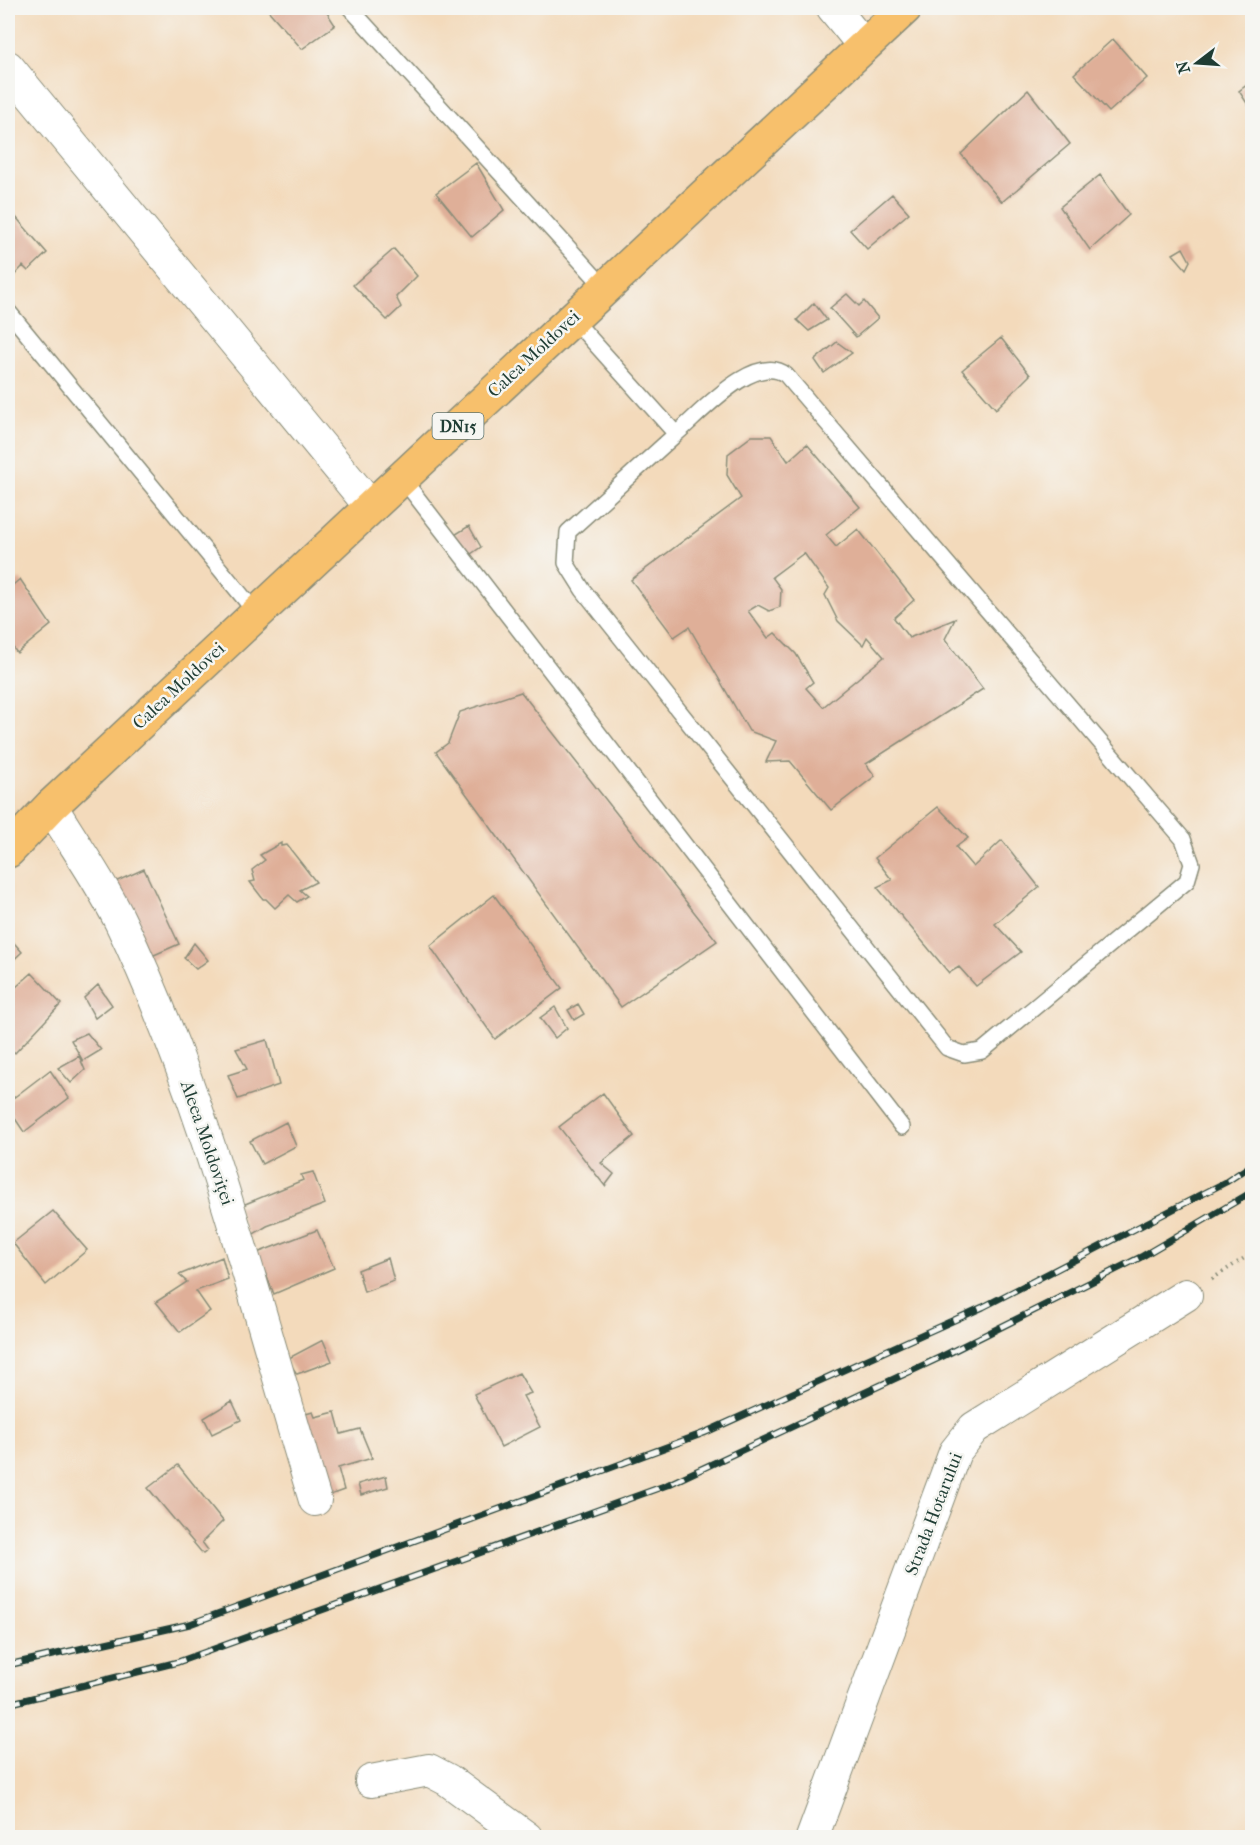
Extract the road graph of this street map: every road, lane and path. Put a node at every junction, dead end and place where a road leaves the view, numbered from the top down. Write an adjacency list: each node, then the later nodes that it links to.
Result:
1 (350, 8): 6 (lane)
2 (833, 8): 4 (street)
3 (905, 8): 4 (main road, Calea Moldovei / DN15)
4 (864, 45): 6 (main road, Calea Moldovei / DN15)
5 (8, 67): 11 (street)
6 (605, 288): 8 (main road, Calea Moldovei / DN15)
7 (8, 311): 12 (lane)
8 (572, 318): 9 (lane); 10 (main road, Calea Moldovei / DN15)
9 (676, 434): 9 (lane)
10 (402, 478): 11 (main road, Calea Moldovei / DN15); 15 (lane)
11 (371, 507): 12 (main road, Calea Moldovei / DN15)
12 (257, 614): 13 (main road, Calea Moldovei / DN15)
13 (51, 806): 14 (main road, Calea Moldovei / DN15); 18 (street, Aleea Moldoviței)
14 (8, 851)
15 (902, 1127)
16 (1252, 1253): 17 (path)
17 (1186, 1295): 21 (street, Strada Hotarului)
18 (315, 1500)
19 (371, 1782): 20 (street)
20 (527, 1838)
21 (812, 1838)

